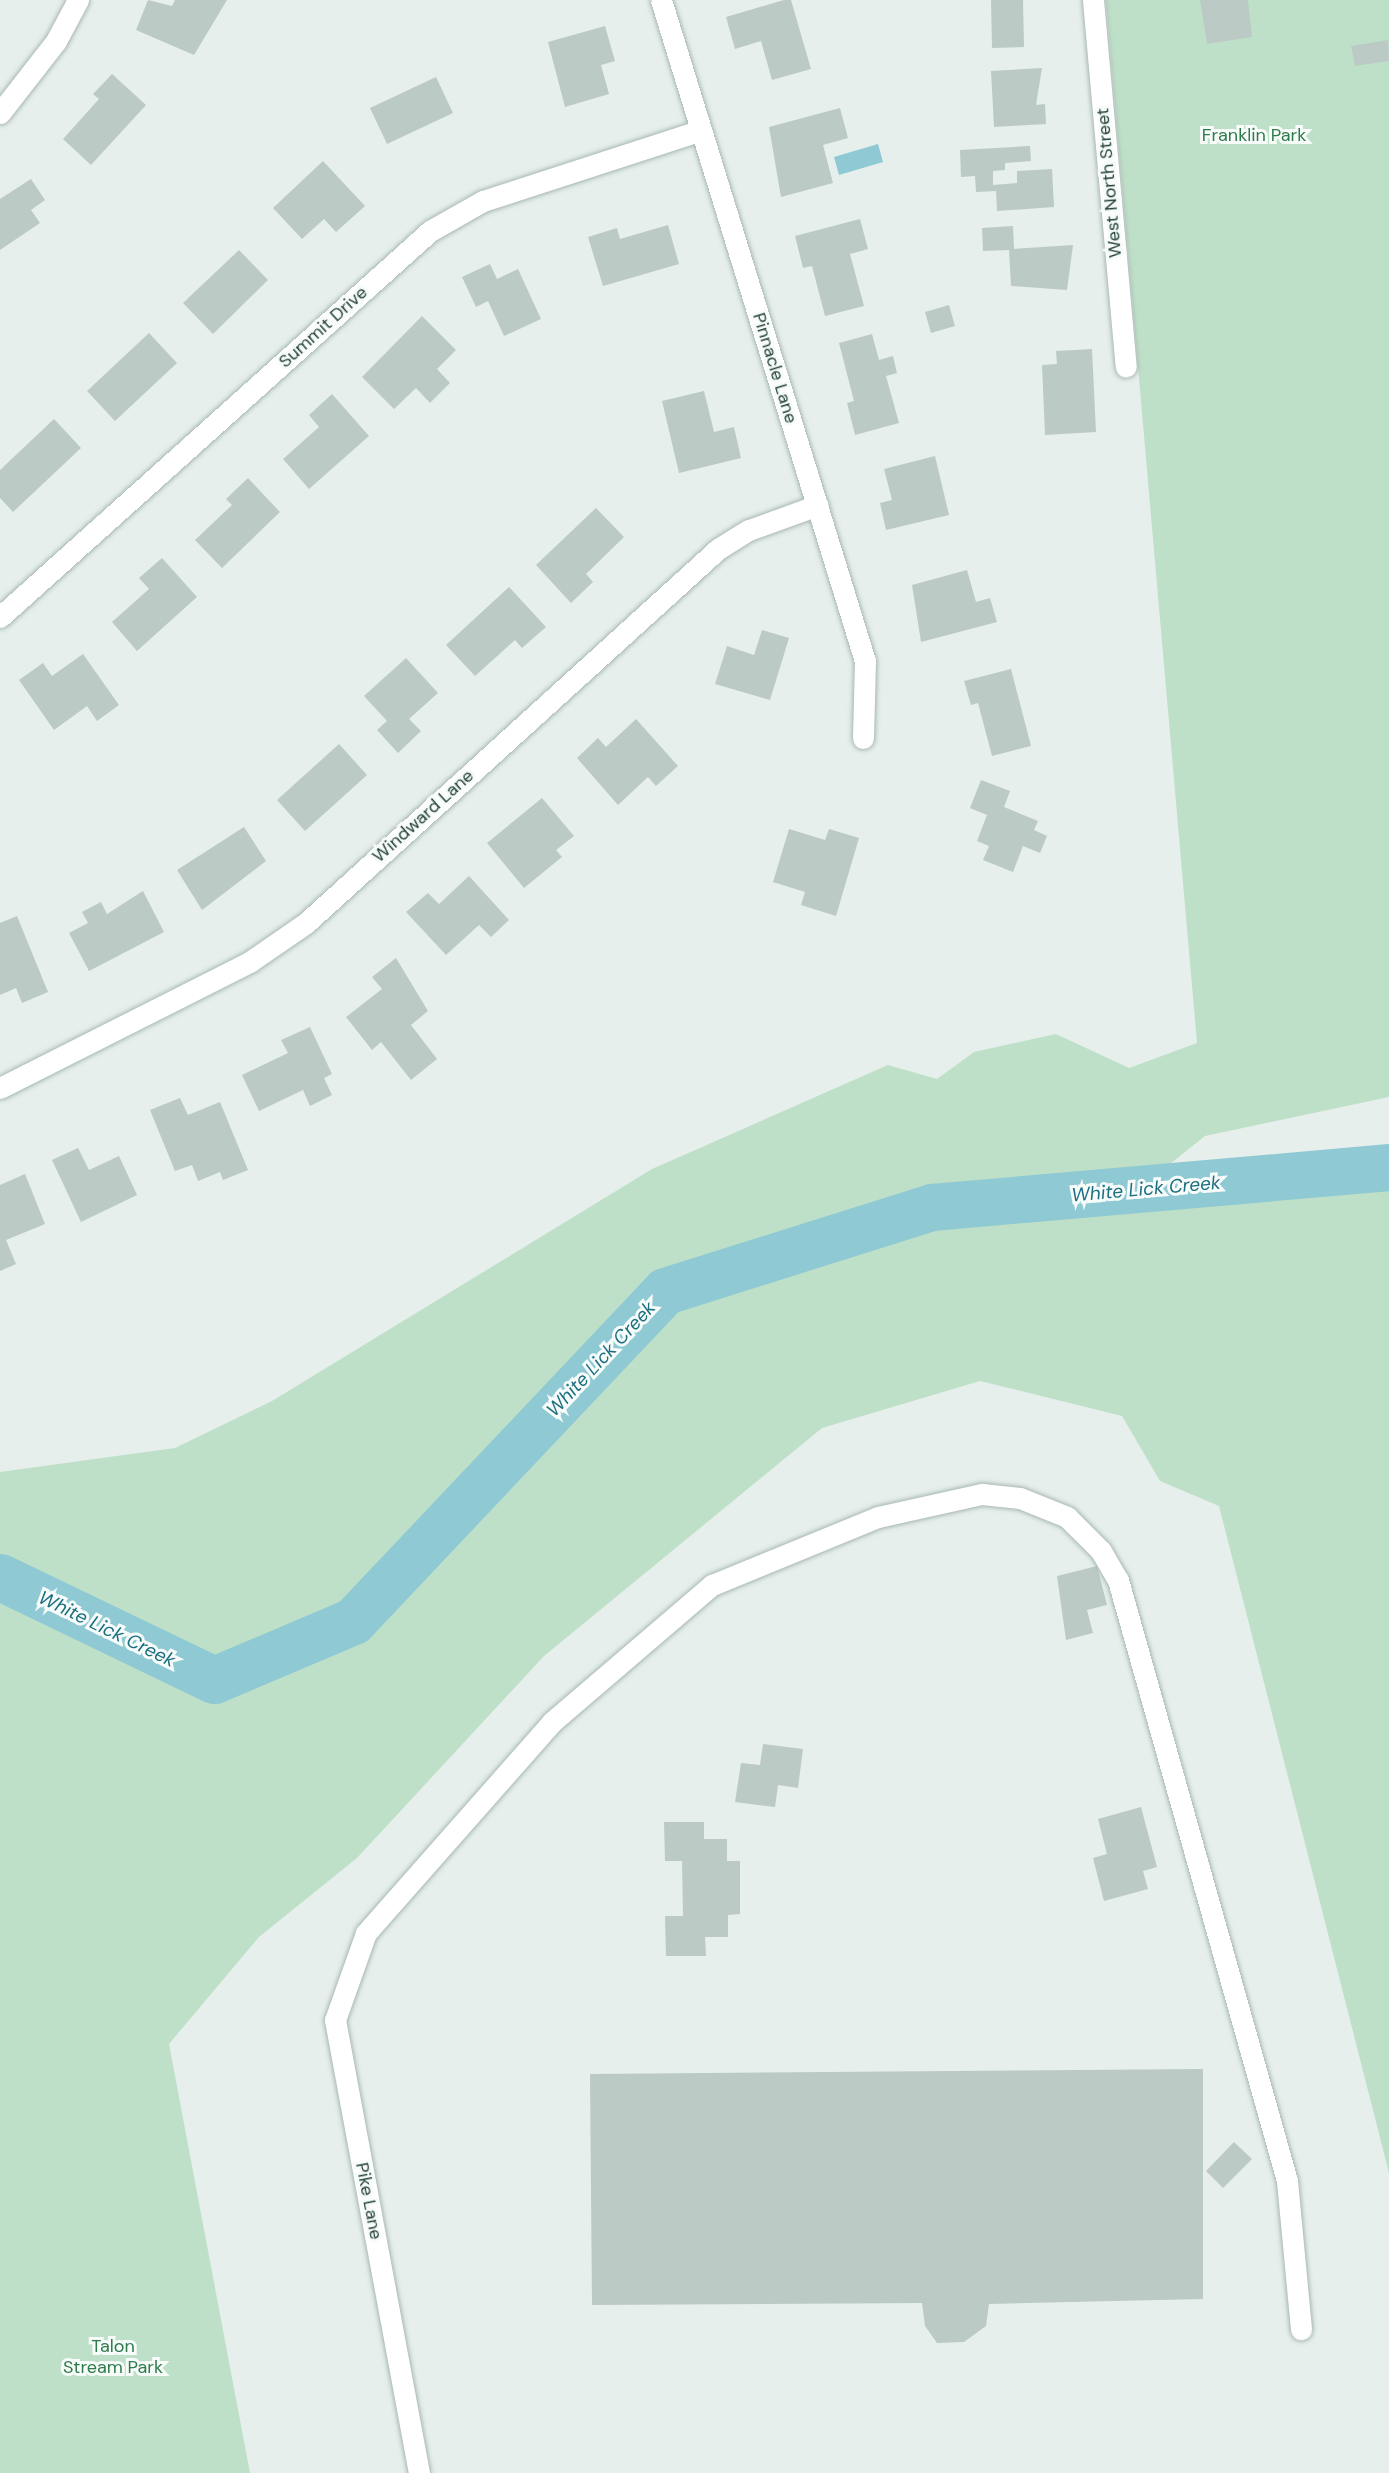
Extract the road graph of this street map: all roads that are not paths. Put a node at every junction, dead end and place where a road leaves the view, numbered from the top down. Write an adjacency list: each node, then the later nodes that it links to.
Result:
1 (78, 0): 4 (street)
2 (661, 0): 5 (street, Pinnacle Lane)
3 (1093, 0): 6 (street, West North Street)
4 (0, 113)
5 (701, 130): 7 (street, Pinnacle Lane); 8 (street, Summit Drive)
6 (1126, 367)
7 (818, 505): 9 (street, Pinnacle Lane); 10 (street, Windward Lane)
8 (0, 617)
9 (863, 738)
10 (0, 1088)
11 (1301, 2329): 12 (street, Pike Lane)
12 (419, 2473)

